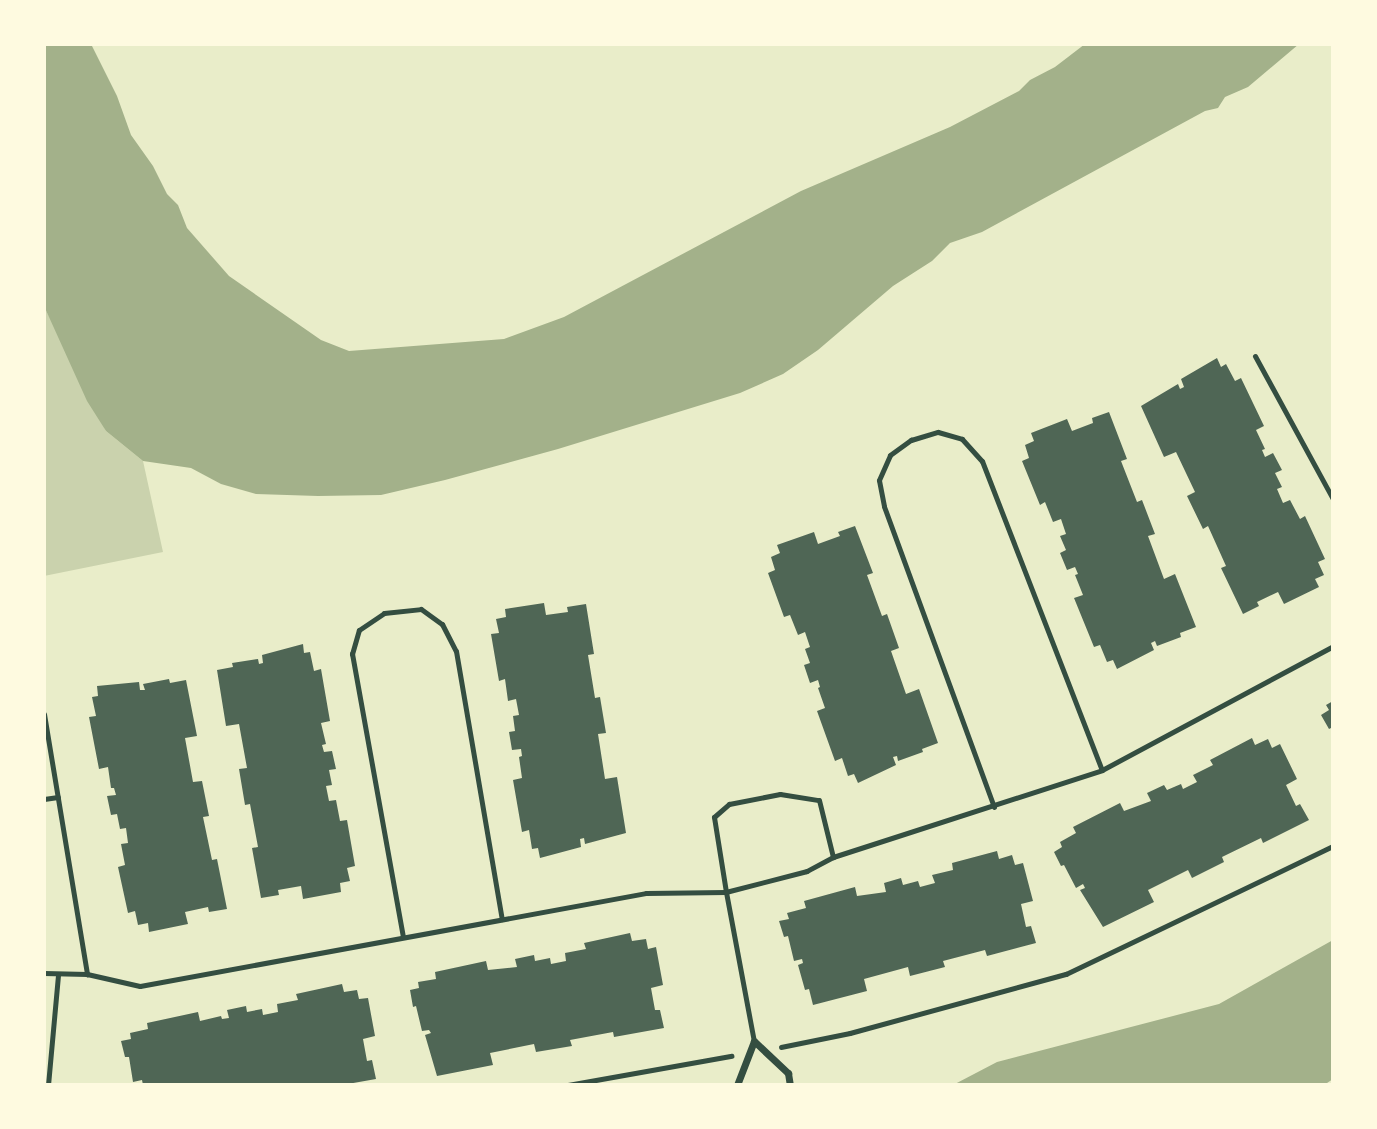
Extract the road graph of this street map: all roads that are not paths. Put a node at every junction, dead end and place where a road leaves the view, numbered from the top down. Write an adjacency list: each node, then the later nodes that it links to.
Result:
1 (1255, 356): 2 (lane)
2 (1330, 485): 3 (lane)
3 (1333, 499)
4 (1333, 646): 6 (lane)
5 (44, 714): 7 (lane)
6 (1102, 770): 9 (lane); 9 (lane)
7 (58, 797): 8 (lane); 15 (lane)
8 (44, 799)
9 (994, 807): 10 (lane)
10 (833, 857): 11 (lane); 11 (lane)
11 (726, 892): 12 (lane); 17 (lane)
12 (502, 919): 13 (lane); 13 (lane)
13 (403, 937): 15 (lane)
14 (44, 973): 16 (lane)
15 (87, 974): 16 (lane)
16 (58, 975): 18 (lane)
17 (754, 1041): 19 (street); 20 (street)
18 (48, 1085)
19 (737, 1085)
20 (790, 1085)

